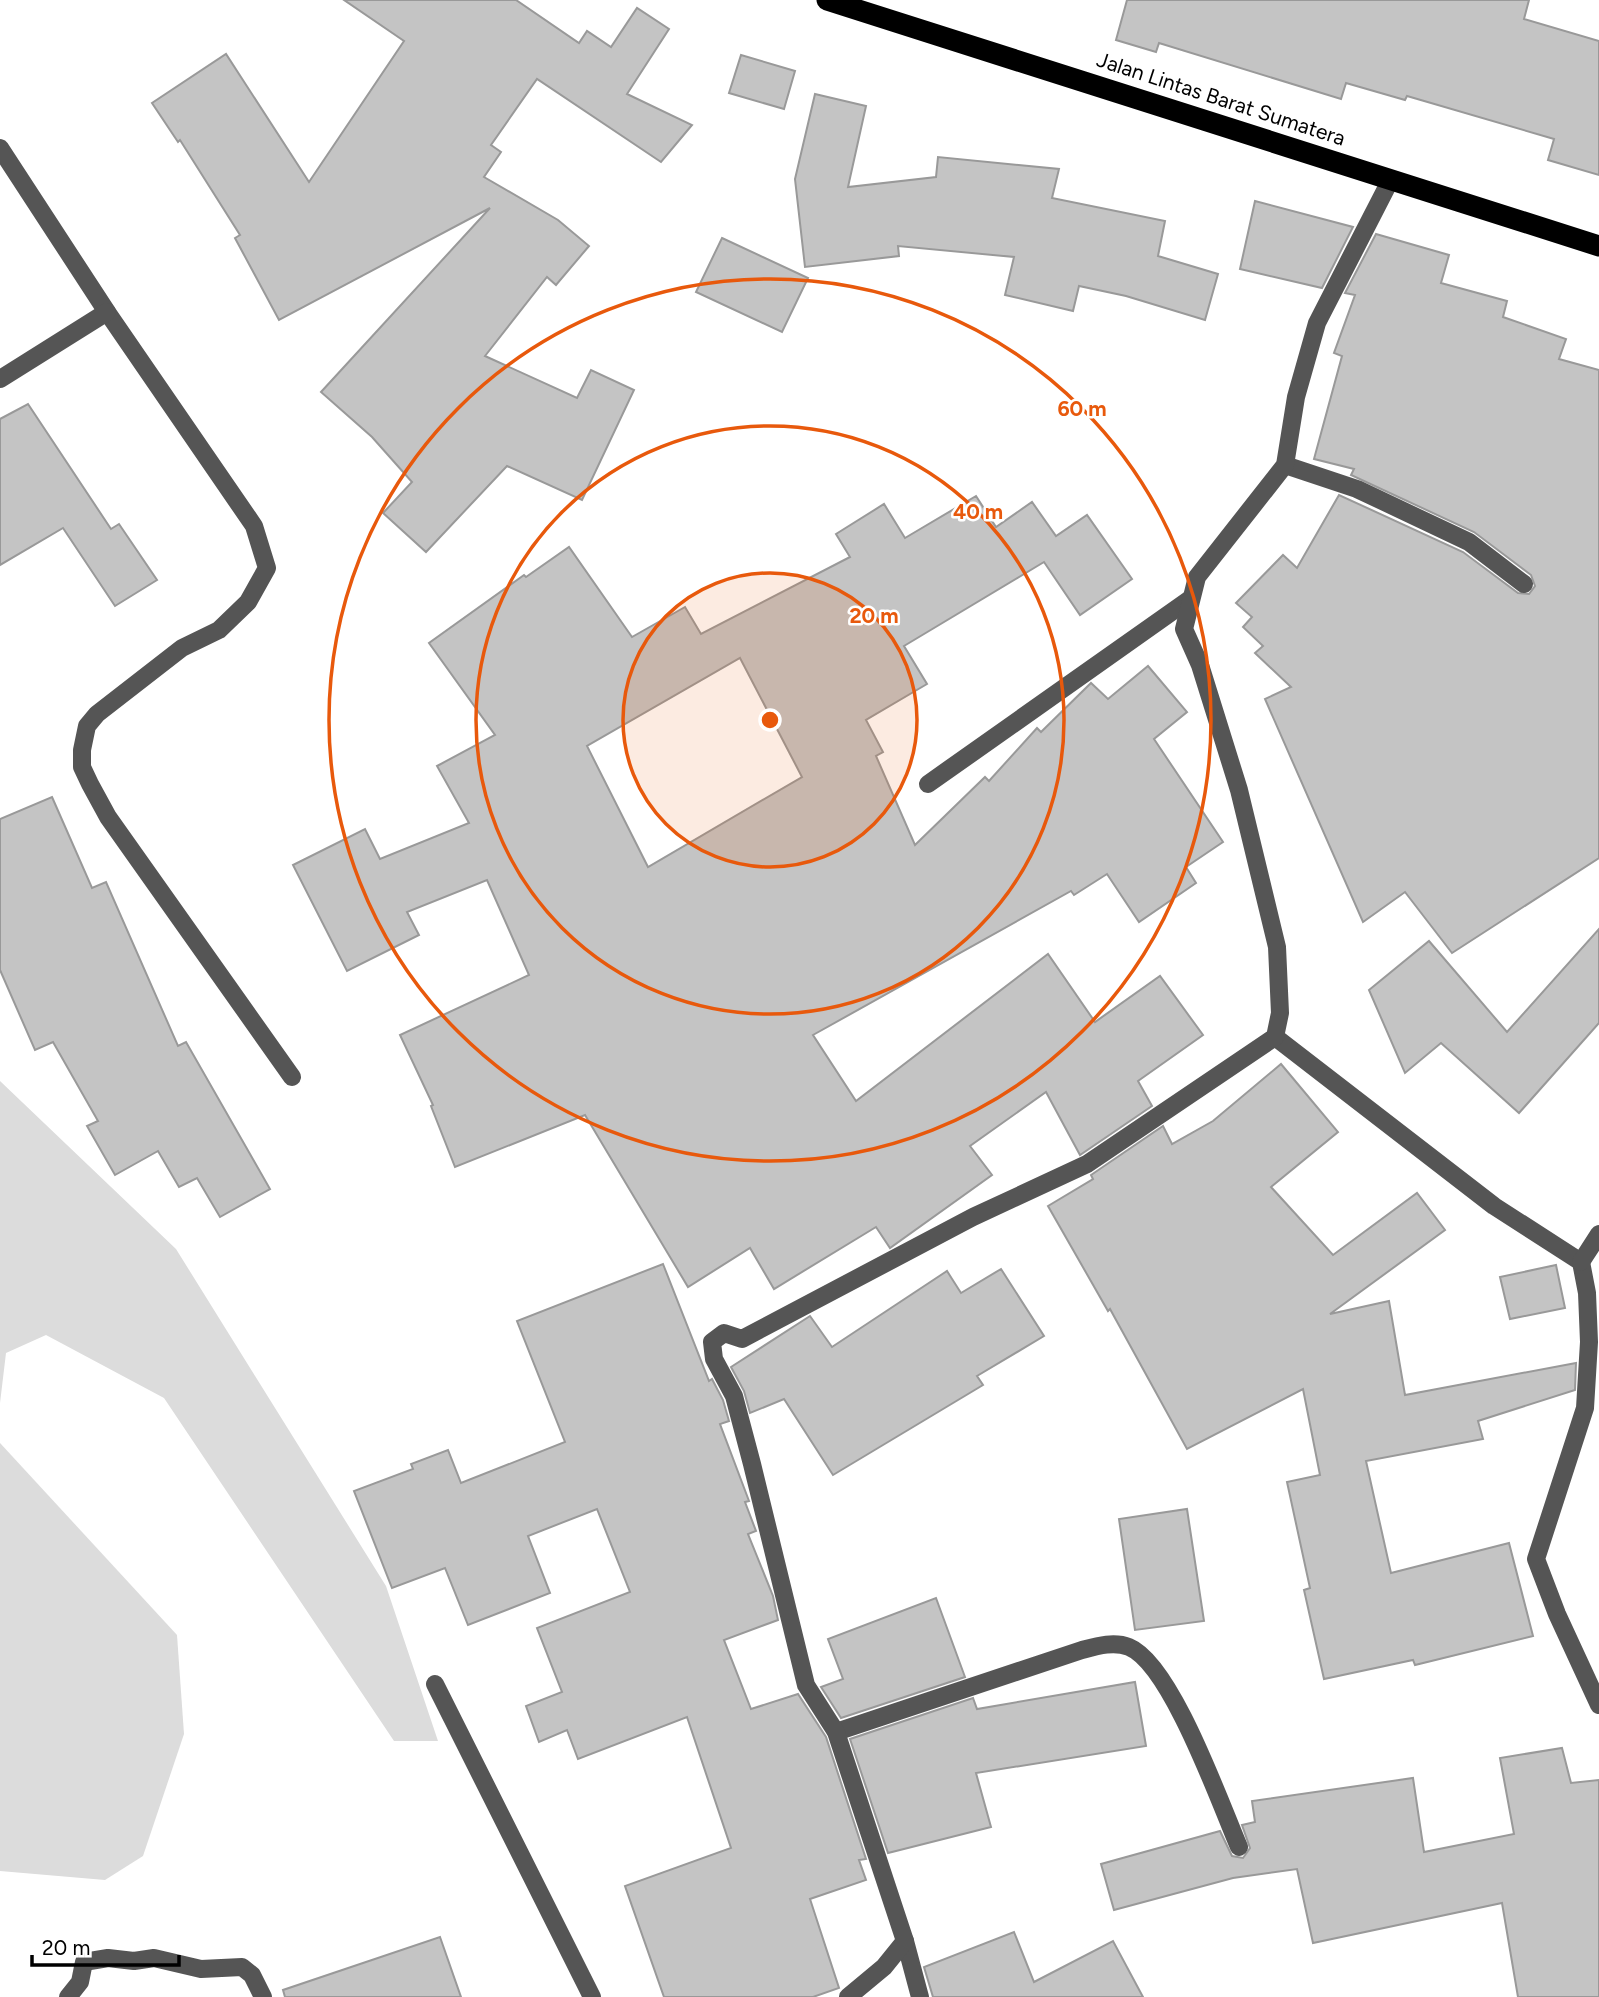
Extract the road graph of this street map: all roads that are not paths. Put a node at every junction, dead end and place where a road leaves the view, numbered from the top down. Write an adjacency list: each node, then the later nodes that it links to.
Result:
1 (827, 0): 3 (highway, Jalan Lintas Barat Sumatera)
2 (0, 148): 5 (street)
3 (1391, 179): 4 (highway, Jalan Lintas Barat Sumatera); 7 (street)
4 (1599, 246)
5 (107, 312): 6 (street); 12 (street)
6 (0, 379)
7 (1285, 465): 8 (street); 9 (street)
8 (1524, 584)
9 (1189, 599): 10 (street); 11 (street)
10 (928, 785)
11 (1275, 1037): 14 (street); 17 (street)
12 (292, 1077)
13 (1599, 1234): 14 (street)
14 (1581, 1262): 16 (street)
15 (435, 1684): 22 (street)
16 (1599, 1705)
17 (836, 1732): 18 (street); 19 (street)
18 (1239, 1847)
19 (905, 1941): 23 (street); 24 (street)
20 (68, 1997): 21 (street)
21 (263, 1997)
22 (592, 1997)
23 (848, 1997)
24 (920, 1997)

